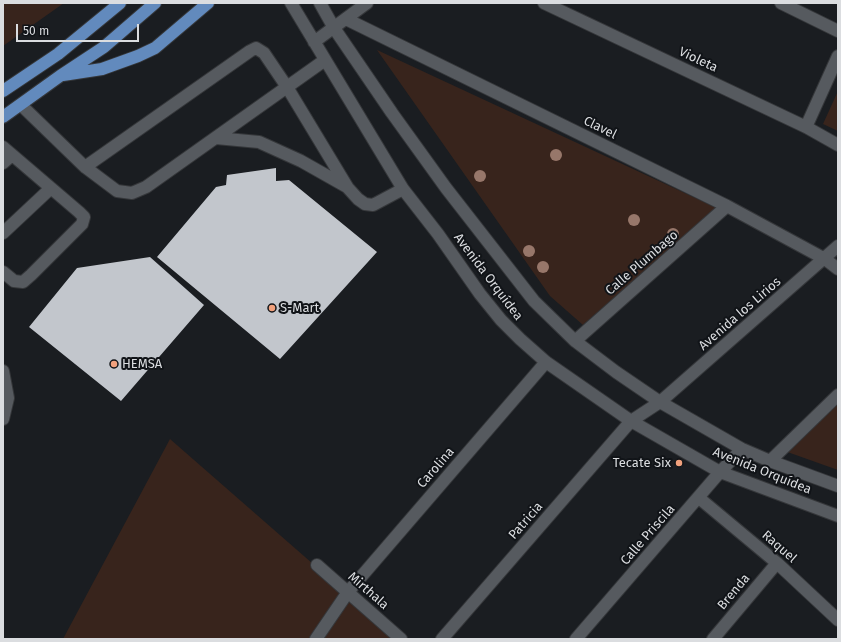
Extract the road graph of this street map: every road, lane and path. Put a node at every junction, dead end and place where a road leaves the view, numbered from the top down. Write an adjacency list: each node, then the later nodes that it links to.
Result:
1 (120, 3): 17 (main road)
2 (155, 3): 15 (main road)
3 (208, 3): 15 (main road)
4 (291, 3): 12 (street, Avenida Orquídea)
5 (320, 3): 10 (street, Avenida Orquídea)
6 (367, 3): 9 (street)
7 (544, 3): 20 (street, Violeta)
8 (781, 3): 11 (street)
9 (346, 18): 10 (street); 29 (street, Clavel)
10 (334, 28): 12 (street); 35 (street, Avenida Orquídea)
11 (838, 30)
12 (314, 42): 14 (street, Avenida Orquídea)
13 (838, 56): 20 (street)
14 (325, 60): 16 (street); 28 (street, Avenida Orquídea)
15 (60, 76): 18 (main road)
16 (288, 87): 21 (street); 25 (street); 27 (street)
17 (3, 91)
18 (21, 105): 19 (main road); 25 (street)
19 (3, 117)
20 (806, 127): 22 (street, Violeta)
21 (216, 138): 25 (street); 27 (street)
22 (838, 144)
23 (8, 151): 24 (street); 26 (street)
24 (3, 163)
25 (85, 167)
26 (51, 188): 30 (street); 34 (street)
27 (348, 188): 28 (street)
28 (403, 189): 36 (street, Avenida Orquídea)
29 (727, 206): 32 (street, Clavel); 35 (street, Calle Plumbago)
30 (3, 233)
31 (838, 246): 32 (street, Avenida los Lirios)
32 (825, 259): 33 (street, Clavel); 39 (street, Avenida los Lirios)
33 (838, 269)
34 (3, 272)
35 (575, 341): 39 (street, Avenida Orquídea)
36 (546, 362): 41 (street, Avenida Orquídea); 50 (street, Carolina)
37 (3, 371): 40 (street)
38 (838, 395): 43 (street)
39 (660, 402): 41 (street, Avenida los Lirios); 42 (street, Avenida Orquídea)
40 (3, 419)
41 (632, 421): 44 (street, Avenida Orquídea); 54 (street, Patricia)
42 (742, 449): 43 (street, Avenida Orquídea); 44 (street, Calle Priscila)
43 (770, 461): 45 (street, Avenida Orquídea)
44 (720, 472): 46 (street, Calle Priscila); 47 (street, Avenida Orquídea)
45 (838, 486)
46 (699, 498): 48 (street, Raquel); 55 (street, Calle Priscila)
47 (838, 516)
48 (777, 563): 51 (street, Raquel); 56 (street, Brenda)
49 (317, 565): 50 (street, Mirthala)
50 (348, 592): 52 (street, Carolina); 53 (street, Mirthala)
51 (838, 620)
52 (316, 639)
53 (402, 639)
54 (442, 639)
55 (576, 639)
56 (713, 639)

